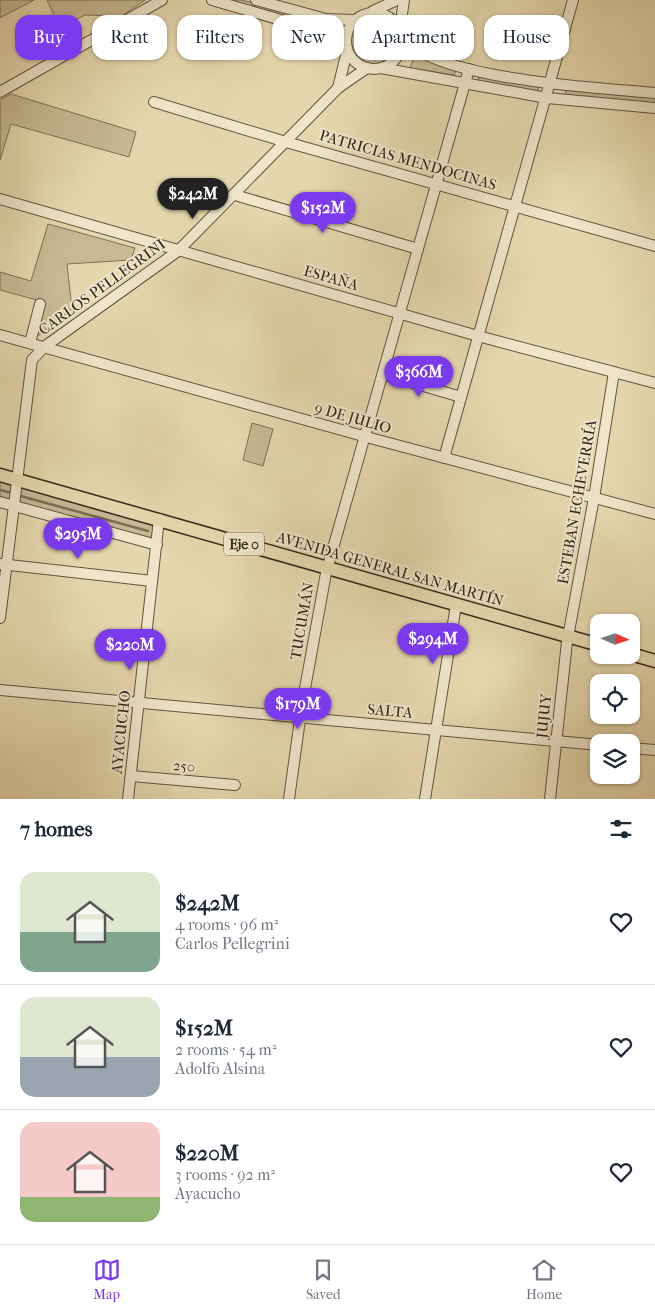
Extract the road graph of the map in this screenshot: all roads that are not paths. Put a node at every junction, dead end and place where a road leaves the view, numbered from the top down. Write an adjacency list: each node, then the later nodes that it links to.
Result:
1 (144, 0): 8 (street)
2 (162, 0): 8 (street)
3 (212, 0): 14 (street)
4 (256, 0): 13 (street)
5 (397, 0): 9 (street)
6 (404, 0): 12 (street)
7 (573, 0): 21 (street)
8 (143, 11): 23 (street)
9 (371, 12): 10 (street); 11 (street)
10 (365, 15)
11 (384, 15)
12 (403, 15)
13 (354, 20): 14 (street)
14 (347, 50): 17 (street); 22 (street)
15 (393, 60): 18 (street)
16 (443, 60): 19 (street)
17 (367, 68): 18 (street); 22 (street, CARLOS PELLEGRINI)
18 (381, 68): 20 (street)
19 (469, 70): 20 (street, TUCUMÁN); 21 (street)
20 (466, 82): 25 (street); 29 (street, TUCUMÁN)
21 (551, 84): 24 (street); 25 (street)
22 (338, 88): 28 (street, CARLOS PELLEGRINI)
23 (0, 92)
24 (655, 93)
25 (547, 98): 27 (street); 32 (street)
26 (154, 102): 28 (street, PATRICIAS MENDOCINAS)
27 (655, 108)
28 (286, 142): 29 (street, PATRICIAS MENDOCINAS); 30 (street, CARLOS PELLEGRINI)
29 (437, 183): 32 (street, PATRICIAS MENDOCINAS); 34 (street, TUCUMÁN)
30 (235, 196): 34 (street); 35 (street, CARLOS PELLEGRINI)
31 (0, 199): 35 (street, ESPAÑA)
32 (515, 206): 33 (street, PATRICIAS MENDOCINAS); 39 (street)
33 (655, 246)
34 (418, 248): 37 (street, TUCUMÁN)
35 (178, 251): 37 (street, ESPAÑA); 41 (street, CARLOS PELLEGRINI)
36 (40, 304): 40 (street)
37 (400, 313): 39 (street, ESPAÑA); 43 (street, TUCUMÁN)
38 (0, 335): 40 (street)
39 (478, 336): 42 (street, ESPAÑA); 45 (street)
40 (30, 343): 41 (street, 9 DE JULIO)
41 (44, 347): 46 (street, 9 DE JULIO); 49 (street, CARLOS PELLEGRINI)
42 (614, 372): 44 (street, ESPAÑA); 50 (street, ESTEBAN ECHEVERRÍA)
43 (383, 374): 45 (street); 46 (street, TUCUMÁN)
44 (655, 383)
45 (461, 397): 47 (street)
46 (365, 437): 47 (street, 9 DE JULIO); 57 (street, TUCUMÁN)
47 (444, 458): 50 (street, 9 DE JULIO)
48 (0, 475): 49 (main road, AVENIDA GENERAL SAN MARTÍN / Eje 0)
49 (16, 479): 52 (street, CARLOS PELLEGRINI); 54 (main road, AVENIDA GENERAL SAN MARTÍN / Eje 0)
50 (594, 498): 53 (street, 9 DE JULIO); 61 (street, ESTEBAN ECHEVERRÍA)
51 (0, 502): 52 (street)
52 (13, 506): 55 (street); 56 (street, CARLOS PELLEGRINI)
53 (655, 514)
54 (160, 519): 55 (street, AYACUCHO); 57 (main road, AVENIDA GENERAL SAN MARTÍN / Eje 0)
55 (156, 545): 58 (street, AYACUCHO)
56 (3, 564): 58 (street); 60 (street, CARLOS PELLEGRINI)
57 (328, 568): 59 (main road, AVENIDA GENERAL SAN MARTÍN / Eje 0); 67 (street, TUCUMÁN)
58 (152, 581): 66 (street, AYACUCHO)
59 (456, 605): 61 (main road, AVENIDA GENERAL SAN MARTÍN / Eje 0); 68 (street)
60 (0, 618)
61 (568, 637): 62 (main road, AVENIDA GENERAL SAN MARTÍN / Eje 0); 69 (street, JUJUY)
62 (590, 643)
63 (640, 657): 64 (main road)
64 (655, 661)
65 (0, 690): 66 (street, SALTA)
66 (139, 703): 67 (street, SALTA); 73 (street, AYACUCHO)
67 (300, 718): 68 (street, SALTA); 76 (street, TUCUMÁN)
68 (435, 730): 69 (street, SALTA); 77 (street)
69 (556, 741): 70 (street, SALTA); 78 (street, JUJUY)
70 (590, 744)
71 (640, 749): 72 (street)
72 (655, 750)
73 (131, 776): 74 (street, 250); 75 (street, AYACUCHO)
74 (235, 785)
75 (128, 799)
76 (289, 799)
77 (425, 799)
78 (550, 799)

